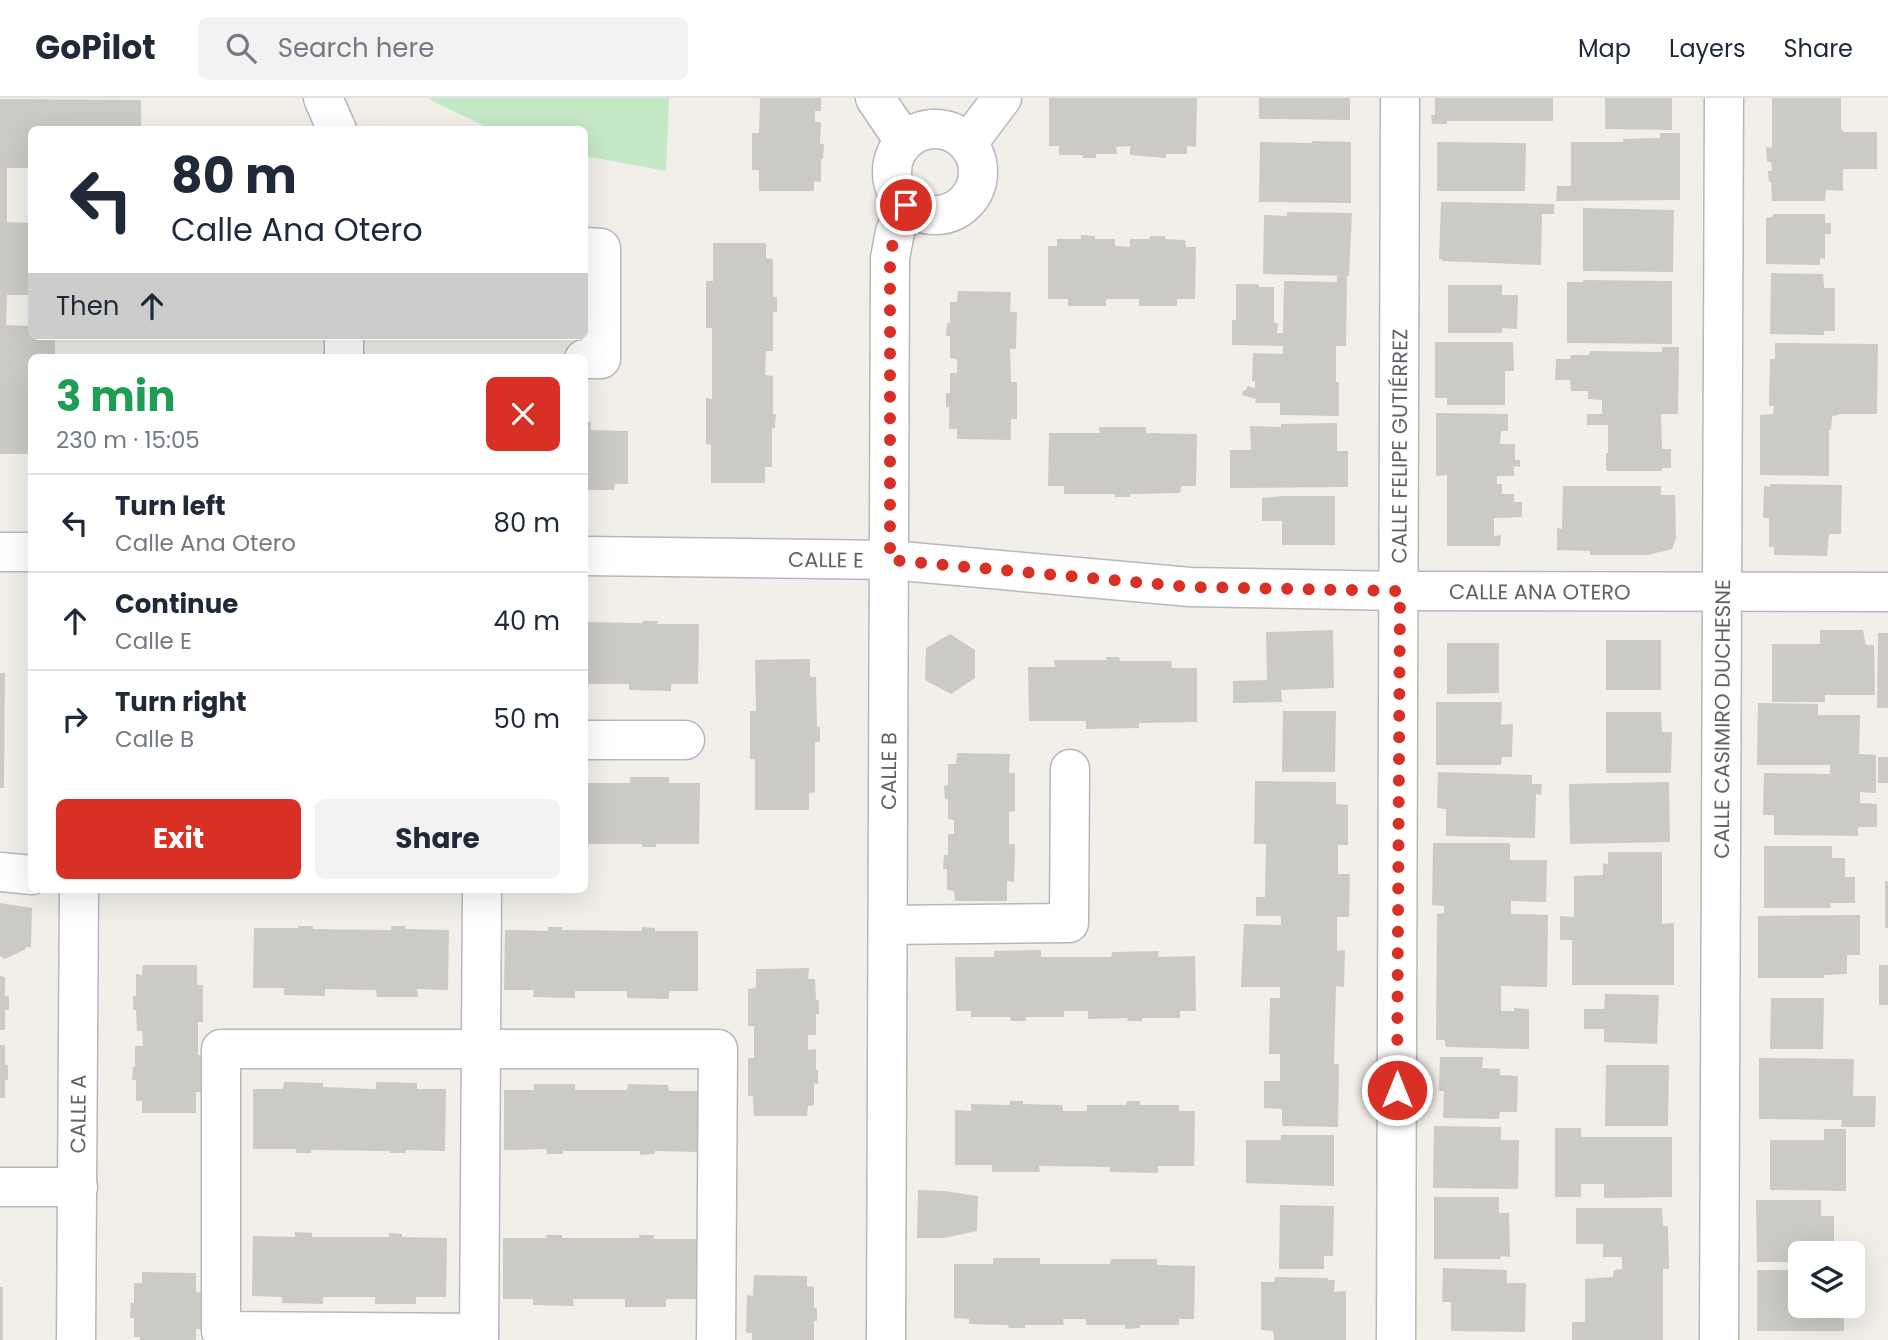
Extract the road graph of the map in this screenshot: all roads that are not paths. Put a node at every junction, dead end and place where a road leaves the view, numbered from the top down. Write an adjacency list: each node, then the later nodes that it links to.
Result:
1 (323, 98): 6 (street)
2 (875, 98): 7 (street)
3 (1002, 98): 8 (street)
4 (1400, 98): 17 (street, CALLE FELIPE GUTIÉRREZ)
5 (1724, 98): 18 (street, CALLE CASIMIRO DUCHESNE)
6 (335, 126)
7 (904, 141): 8 (street); 9 (street)
8 (968, 143): 9 (street)
9 (906, 205): 15 (street, CALLE B)
10 (588, 247): 11 (street)
11 (588, 359)
12 (0, 552): 13 (street)
13 (28, 552)
14 (588, 556): 15 (street, CALLE E)
15 (890, 560): 16 (street, CALLE E); 27 (street, CALLE B)
16 (1190, 587): 17 (street, CALLE ANA OTERO)
17 (1400, 591): 18 (street, CALLE ANA OTERO); 35 (street, CALLE FELIPE GUTIÉRREZ)
18 (1723, 592): 19 (street, CALLE ANA OTERO); 36 (street, CALLE CASIMIRO DUCHESNE)
19 (1888, 592)
20 (588, 740): 21 (street)
21 (685, 740)
22 (1070, 769): 27 (street)
23 (0, 873): 24 (street)
24 (28, 875)
25 (79, 893): 29 (street, CALLE A)
26 (482, 893): 28 (street)
27 (888, 925): 34 (street, CALLE B)
28 (481, 1050): 31 (street); 31 (street); 33 (street)
29 (78, 1187): 30 (street); 32 (street, CALLE A)
30 (0, 1188)
31 (479, 1336)
32 (76, 1340)
33 (716, 1340)
34 (887, 1340)
35 (1396, 1340)
36 (1719, 1340)

